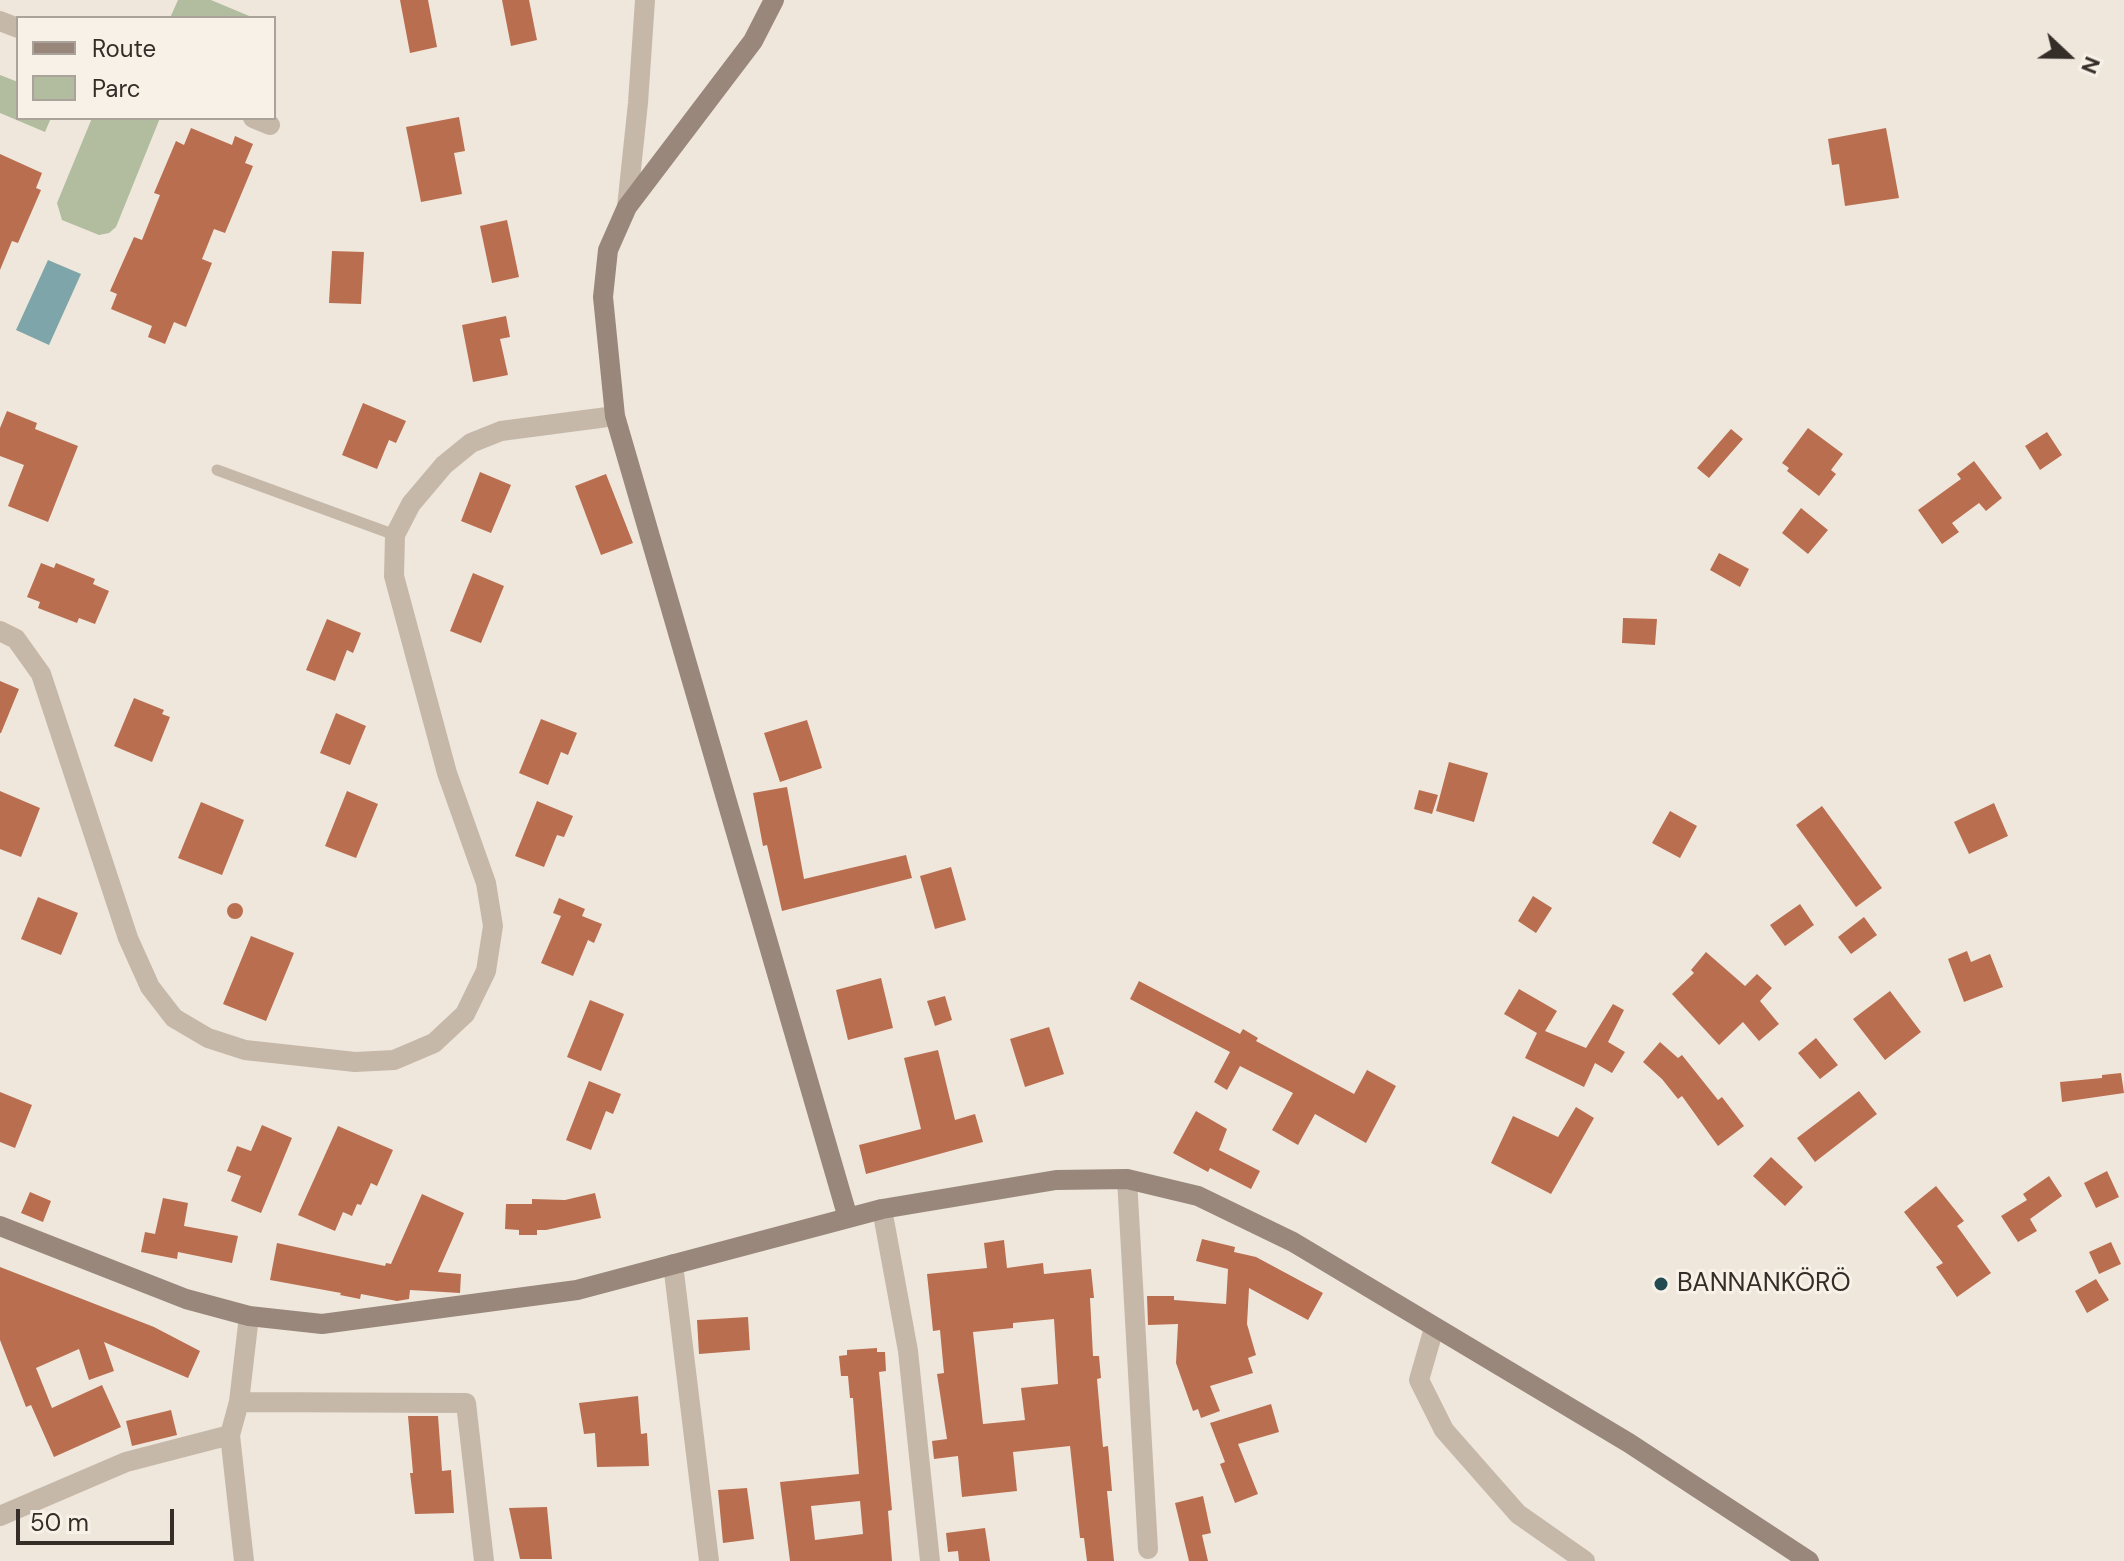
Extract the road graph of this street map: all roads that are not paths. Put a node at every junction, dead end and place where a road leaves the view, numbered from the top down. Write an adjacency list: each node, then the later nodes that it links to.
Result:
1 (645, 0): 3 (street)
2 (774, 0): 3 (main road)
3 (627, 207): 4 (main road)
4 (615, 416): 6 (street); 10 (main road)
5 (217, 470): 6 (lane)
6 (395, 535): 7 (street)
7 (0, 631)
8 (1127, 1179): 9 (main road); 14 (main road); 18 (street)
9 (882, 1209): 10 (main road); 22 (street)
10 (848, 1218): 12 (main road)
11 (0, 1226): 13 (main road)
12 (673, 1264): 13 (main road); 21 (street)
13 (249, 1316): 15 (street)
14 (1434, 1328): 23 (street); 24 (main road)
15 (239, 1402): 16 (street); 20 (street)
16 (230, 1435): 17 (street); 19 (street)
17 (0, 1516)
18 (1148, 1549)
19 (244, 1561)
20 (484, 1561)
21 (709, 1561)
22 (930, 1561)
23 (1585, 1561)
24 (1809, 1561)

